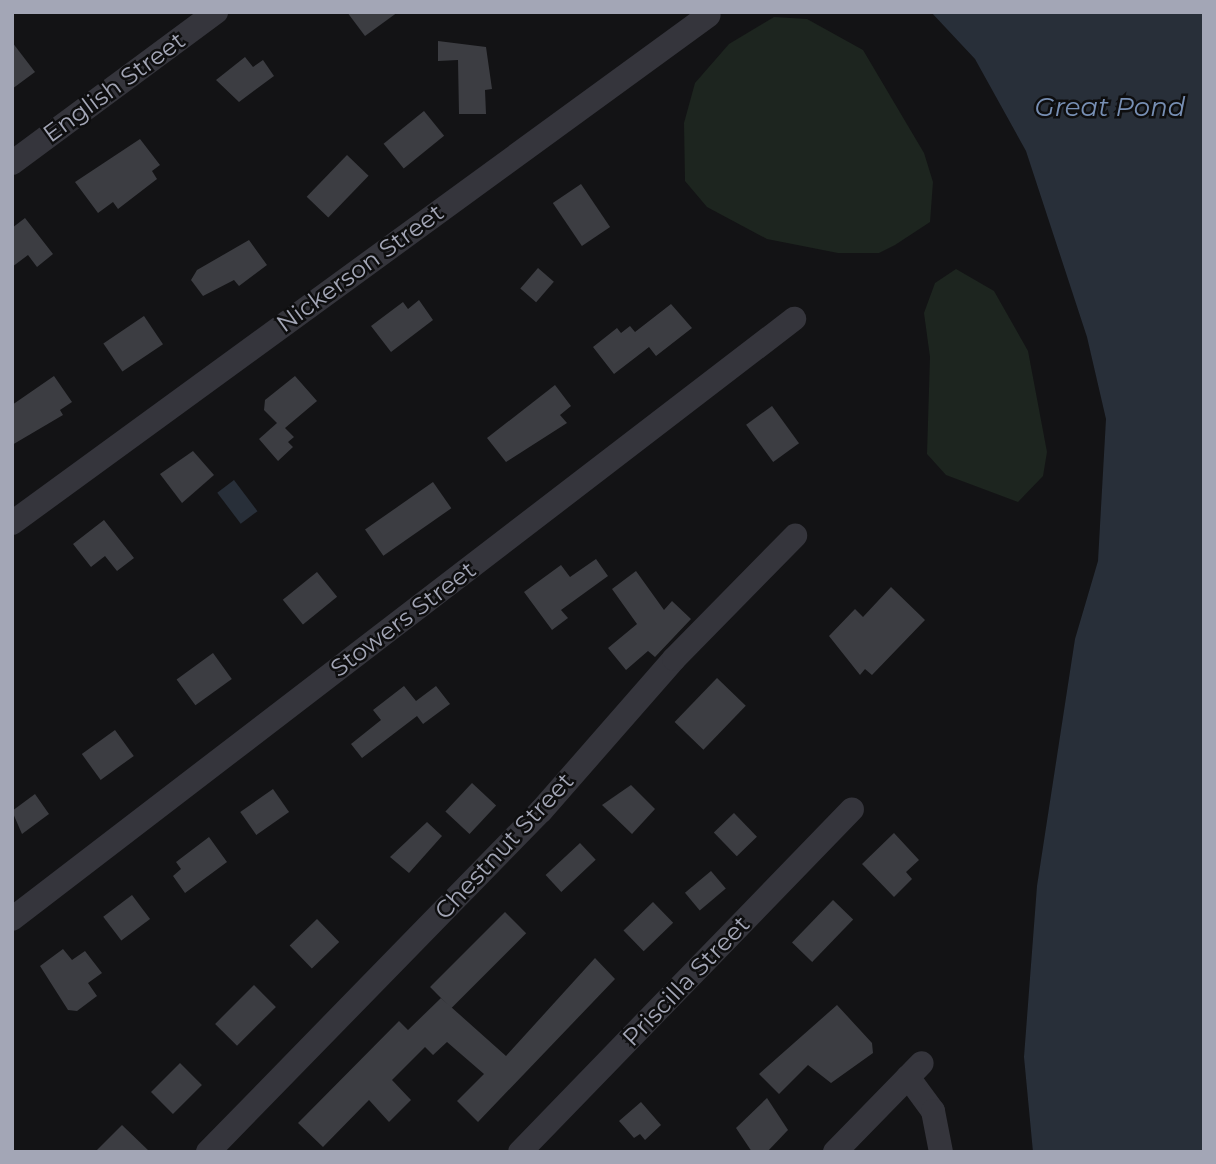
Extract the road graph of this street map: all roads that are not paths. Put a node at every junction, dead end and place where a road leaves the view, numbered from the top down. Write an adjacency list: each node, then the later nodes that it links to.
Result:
1 (216, 12): 3 (street, English Street)
2 (709, 15): 5 (street, Nickerson Street)
3 (12, 163)
4 (794, 319): 8 (street, Stowers Street)
5 (12, 523)
6 (795, 536): 9 (street, Chestnut Street)
7 (852, 809): 10 (street, Priscilla Street)
8 (12, 919)
9 (208, 1152)
10 (520, 1152)
11 (835, 1152): 12 (street)
12 (941, 1152)

